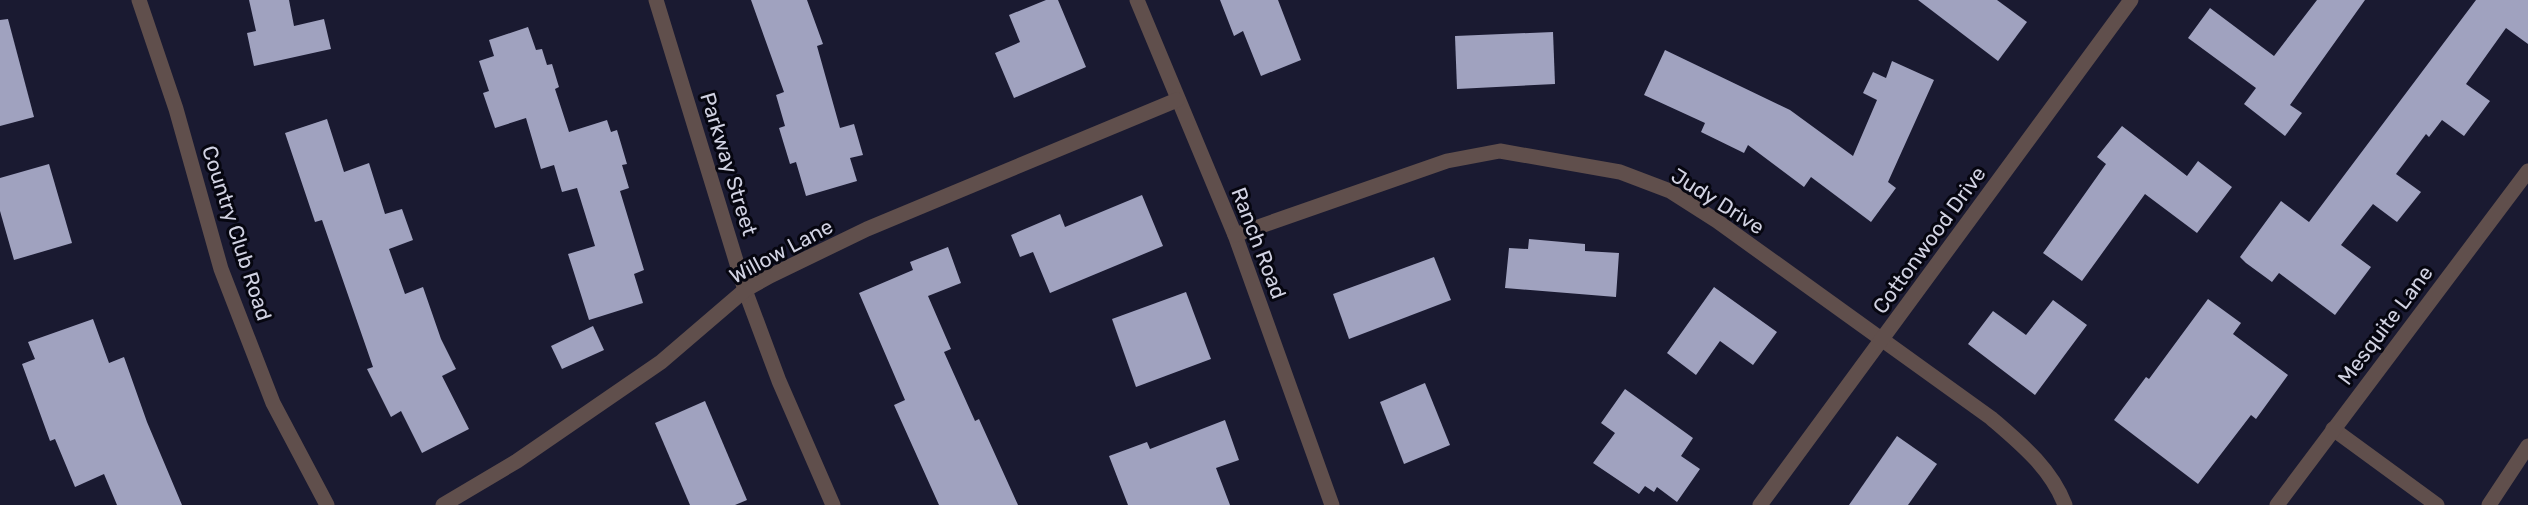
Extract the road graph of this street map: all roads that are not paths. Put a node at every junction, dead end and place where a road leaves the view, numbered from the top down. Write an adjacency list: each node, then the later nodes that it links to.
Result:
1 (139, 0): 12 (street, Country Club Road)
2 (656, 0): 8 (street, Parkway Street)
3 (1137, 0): 5 (street, Ranch Road)
4 (2131, 0): 9 (street, Cottonwood Drive)
5 (1177, 100): 7 (street, Ranch Road); 8 (street, Willow Lane)
6 (2528, 171): 10 (street, Mesquite Lane)
7 (1235, 236): 9 (street, Judy Drive); 15 (street, Ranch Road)
8 (745, 290): 13 (street, Willow Lane); 14 (street, Parkway Street)
9 (1882, 339): 16 (street, Cottonwood Drive); 17 (street, Judy Drive)
10 (2334, 429): 18 (street, Mesquite Lane); 19 (street)
11 (2528, 446): 20 (street)
12 (327, 505)
13 (443, 505)
14 (833, 505)
15 (1332, 505)
16 (1760, 505)
17 (2065, 505)
18 (2277, 505)
19 (2437, 505)
20 (2489, 505)

